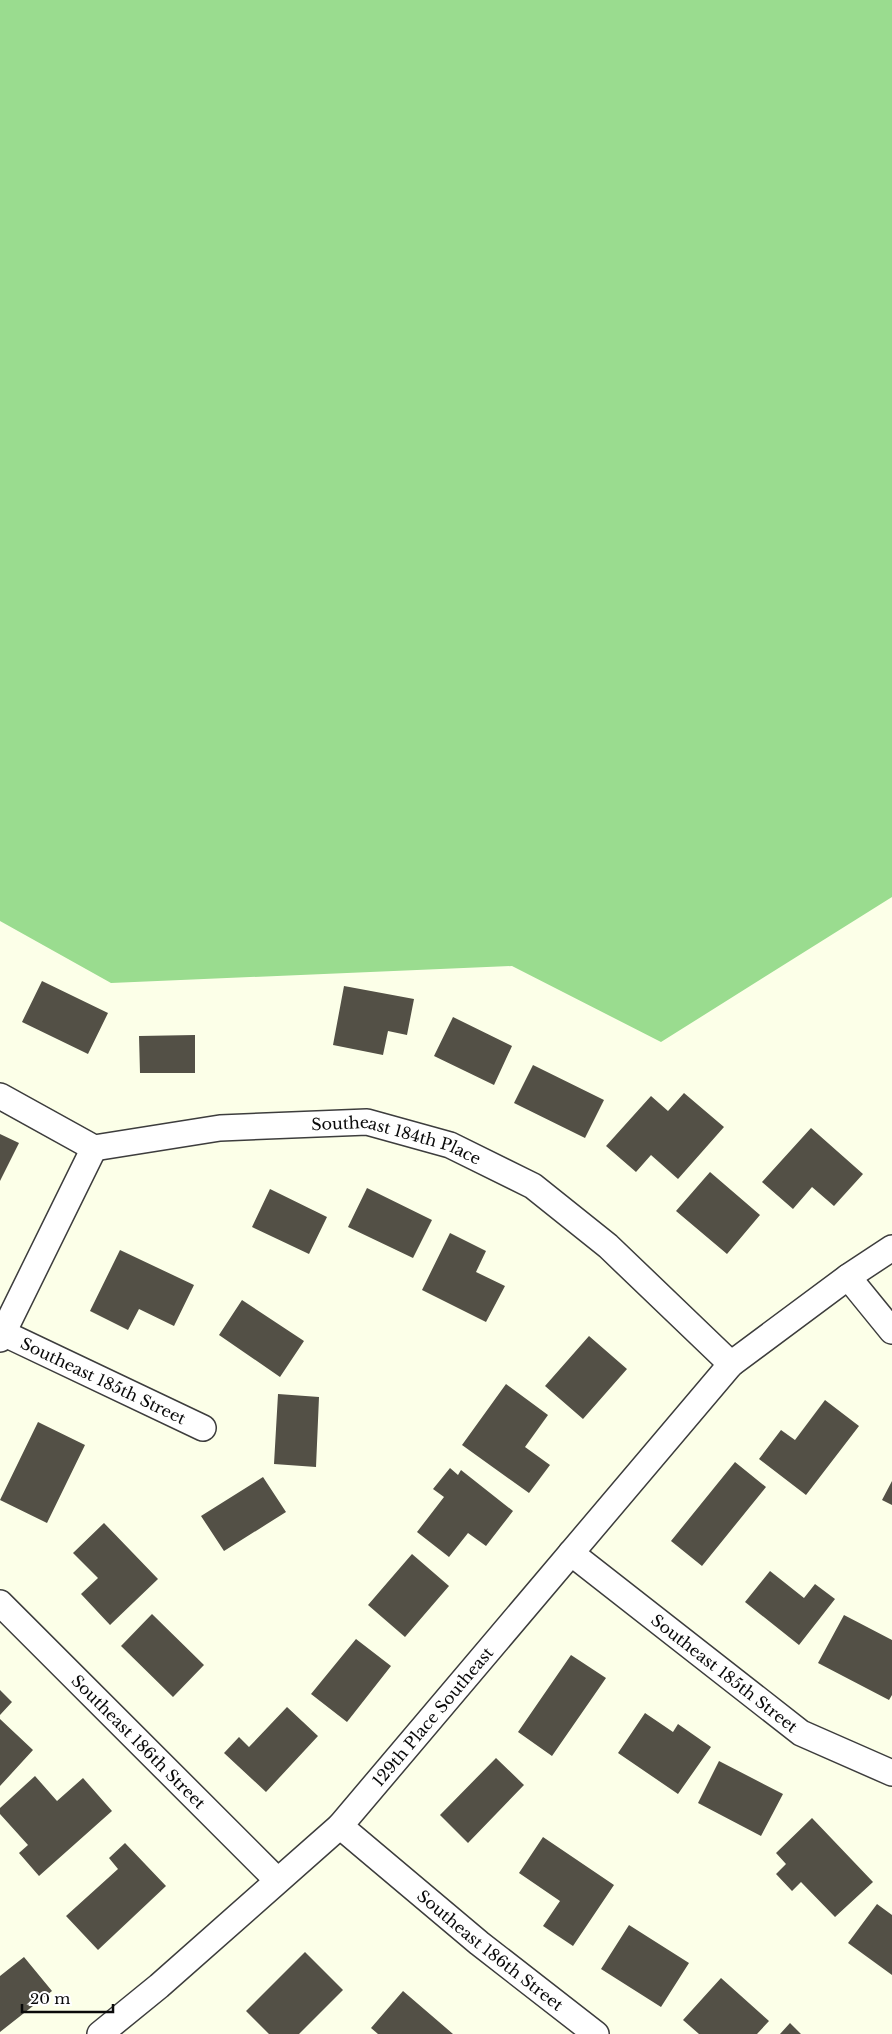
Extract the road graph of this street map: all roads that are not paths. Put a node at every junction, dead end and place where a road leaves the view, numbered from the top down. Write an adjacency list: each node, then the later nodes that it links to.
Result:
1 (0, 1096): 2 (street)
2 (94, 1148): 6 (street); 7 (street, Southeast 184th Place)
3 (892, 1248): 4 (street, 129th Place Southeast)
4 (848, 1277): 5 (street); 7 (street, 129th Place Southeast)
5 (892, 1330)
6 (2, 1336): 8 (street, Southeast 185th Street)
7 (731, 1364): 9 (street, 129th Place Southeast)
8 (203, 1428)
9 (571, 1553): 11 (street, Southeast 185th Street); 12 (street, 129th Place Southeast)
10 (0, 1603): 13 (street, Southeast 186th Street)
11 (892, 1773)
12 (340, 1826): 13 (street, 129th Place Southeast); 15 (street, Southeast 186th Street)
13 (277, 1880): 14 (street, 129th Place Southeast)
14 (100, 2034)
15 (596, 2034)

